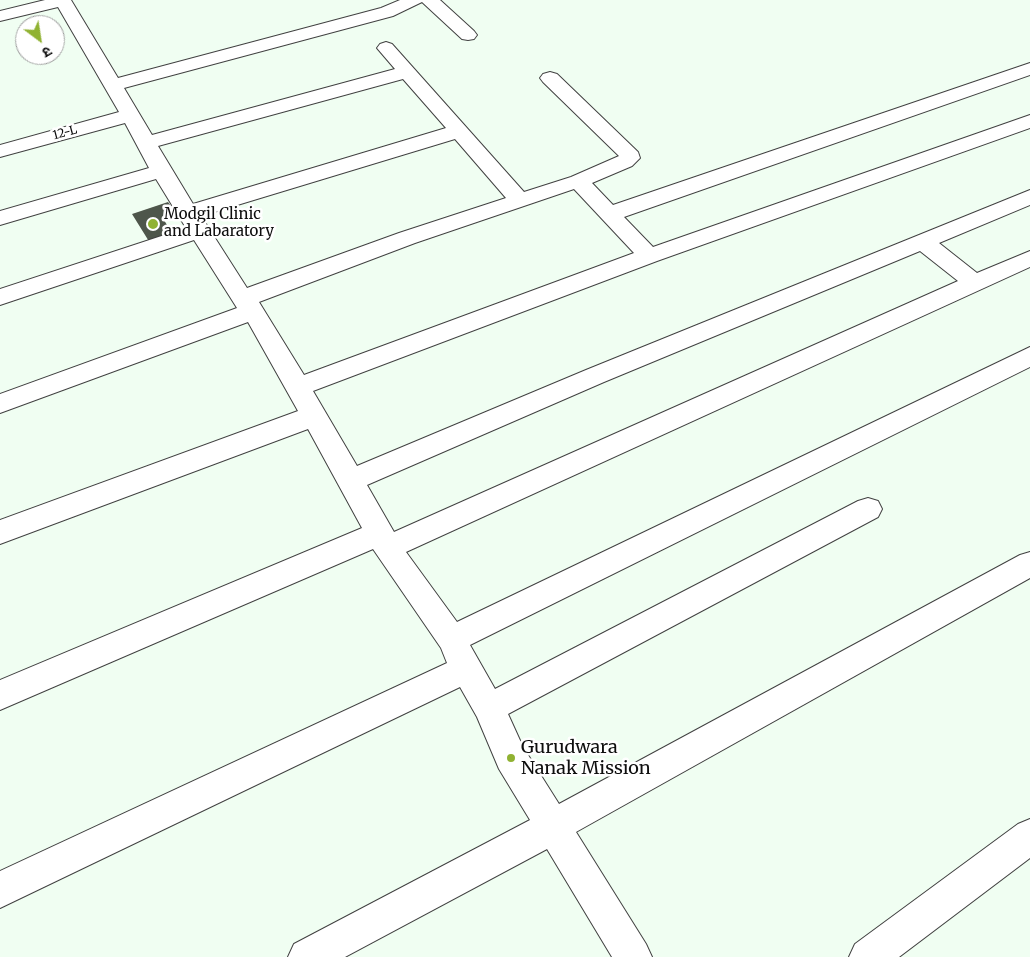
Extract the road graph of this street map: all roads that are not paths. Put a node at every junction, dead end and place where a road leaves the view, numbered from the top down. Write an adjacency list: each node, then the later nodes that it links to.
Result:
1 (415, 0): 10 (street)
2 (430, 0): 5 (street)
3 (63, 1): 4 (street); 10 (street)
4 (0, 16)
5 (468, 35)
6 (386, 48): 8 (street)
7 (1030, 69): 20 (street)
8 (407, 72): 13 (street); 14 (street)
9 (550, 78): 17 (street)
10 (113, 85): 11 (street)
11 (131, 115): 14 (street); 15 (street, 12-L)
12 (1030, 121): 24 (street)
13 (459, 130): 19 (street); 22 (street)
14 (146, 144): 16 (street)
15 (0, 151)
16 (161, 171): 21 (street); 22 (street)
17 (578, 181): 19 (street); 20 (street)
18 (1030, 197): 23 (street)
19 (519, 200): 28 (street)
20 (610, 214): 24 (street)
21 (0, 218)
22 (193, 222): 27 (street); 28 (street)
23 (922, 241): 26 (street); 33 (street)
24 (648, 256): 30 (street)
25 (1030, 258): 26 (street)
26 (974, 282): 36 (street)
27 (0, 297)
28 (248, 305): 30 (street); 31 (street)
29 (1030, 356): 38 (street)
30 (298, 386): 32 (street)
31 (0, 404)
32 (314, 416): 33 (street); 35 (street)
33 (351, 480): 36 (street)
34 (868, 509): 41 (street)
35 (0, 532)
36 (383, 541): 38 (street); 40 (street)
37 (1030, 564): 42 (street)
38 (452, 638): 39 (street)
39 (466, 669): 41 (street); 44 (street)
40 (0, 695)
41 (489, 708): 42 (street)
42 (552, 826): 45 (street); 46 (street)
43 (1030, 836): 47 (street)
44 (0, 890)
45 (307, 957)
46 (633, 957)
47 (868, 957)

